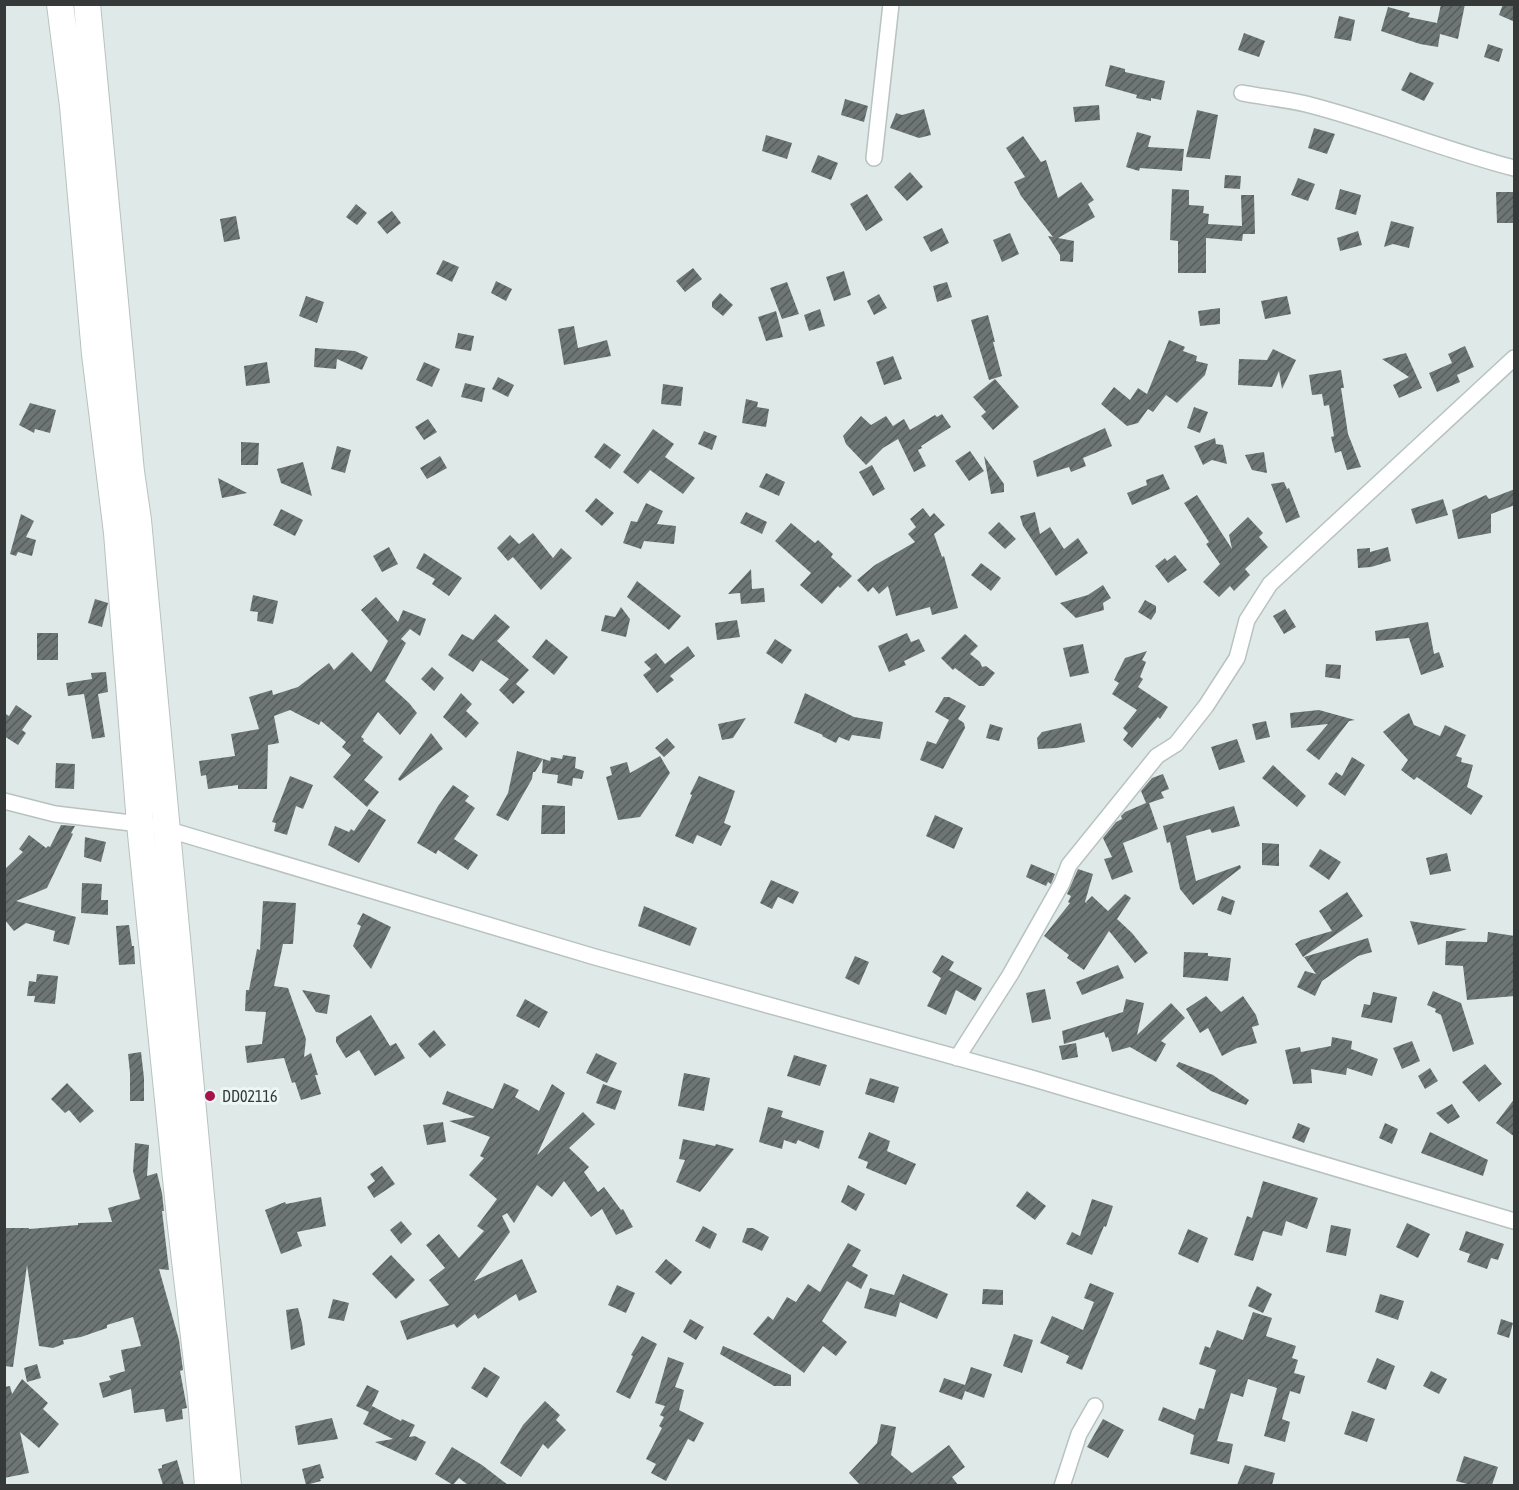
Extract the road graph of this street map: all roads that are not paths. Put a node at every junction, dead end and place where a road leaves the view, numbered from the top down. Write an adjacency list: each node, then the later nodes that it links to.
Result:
1 (60, 4): 9 (highway)
2 (87, 4): 10 (highway)
3 (891, 4): 5 (street)
4 (1242, 93): 6 (street)
5 (874, 158)
6 (1515, 168)
7 (1515, 358): 11 (street)
8 (4, 801): 9 (street)
9 (140, 824): 10 (street); 14 (highway)
10 (166, 829): 11 (street); 15 (highway)
11 (957, 1058): 12 (street)
12 (1515, 1221)
13 (1095, 1406): 16 (street)
14 (208, 1485)
15 (228, 1485)
16 (1062, 1485)

